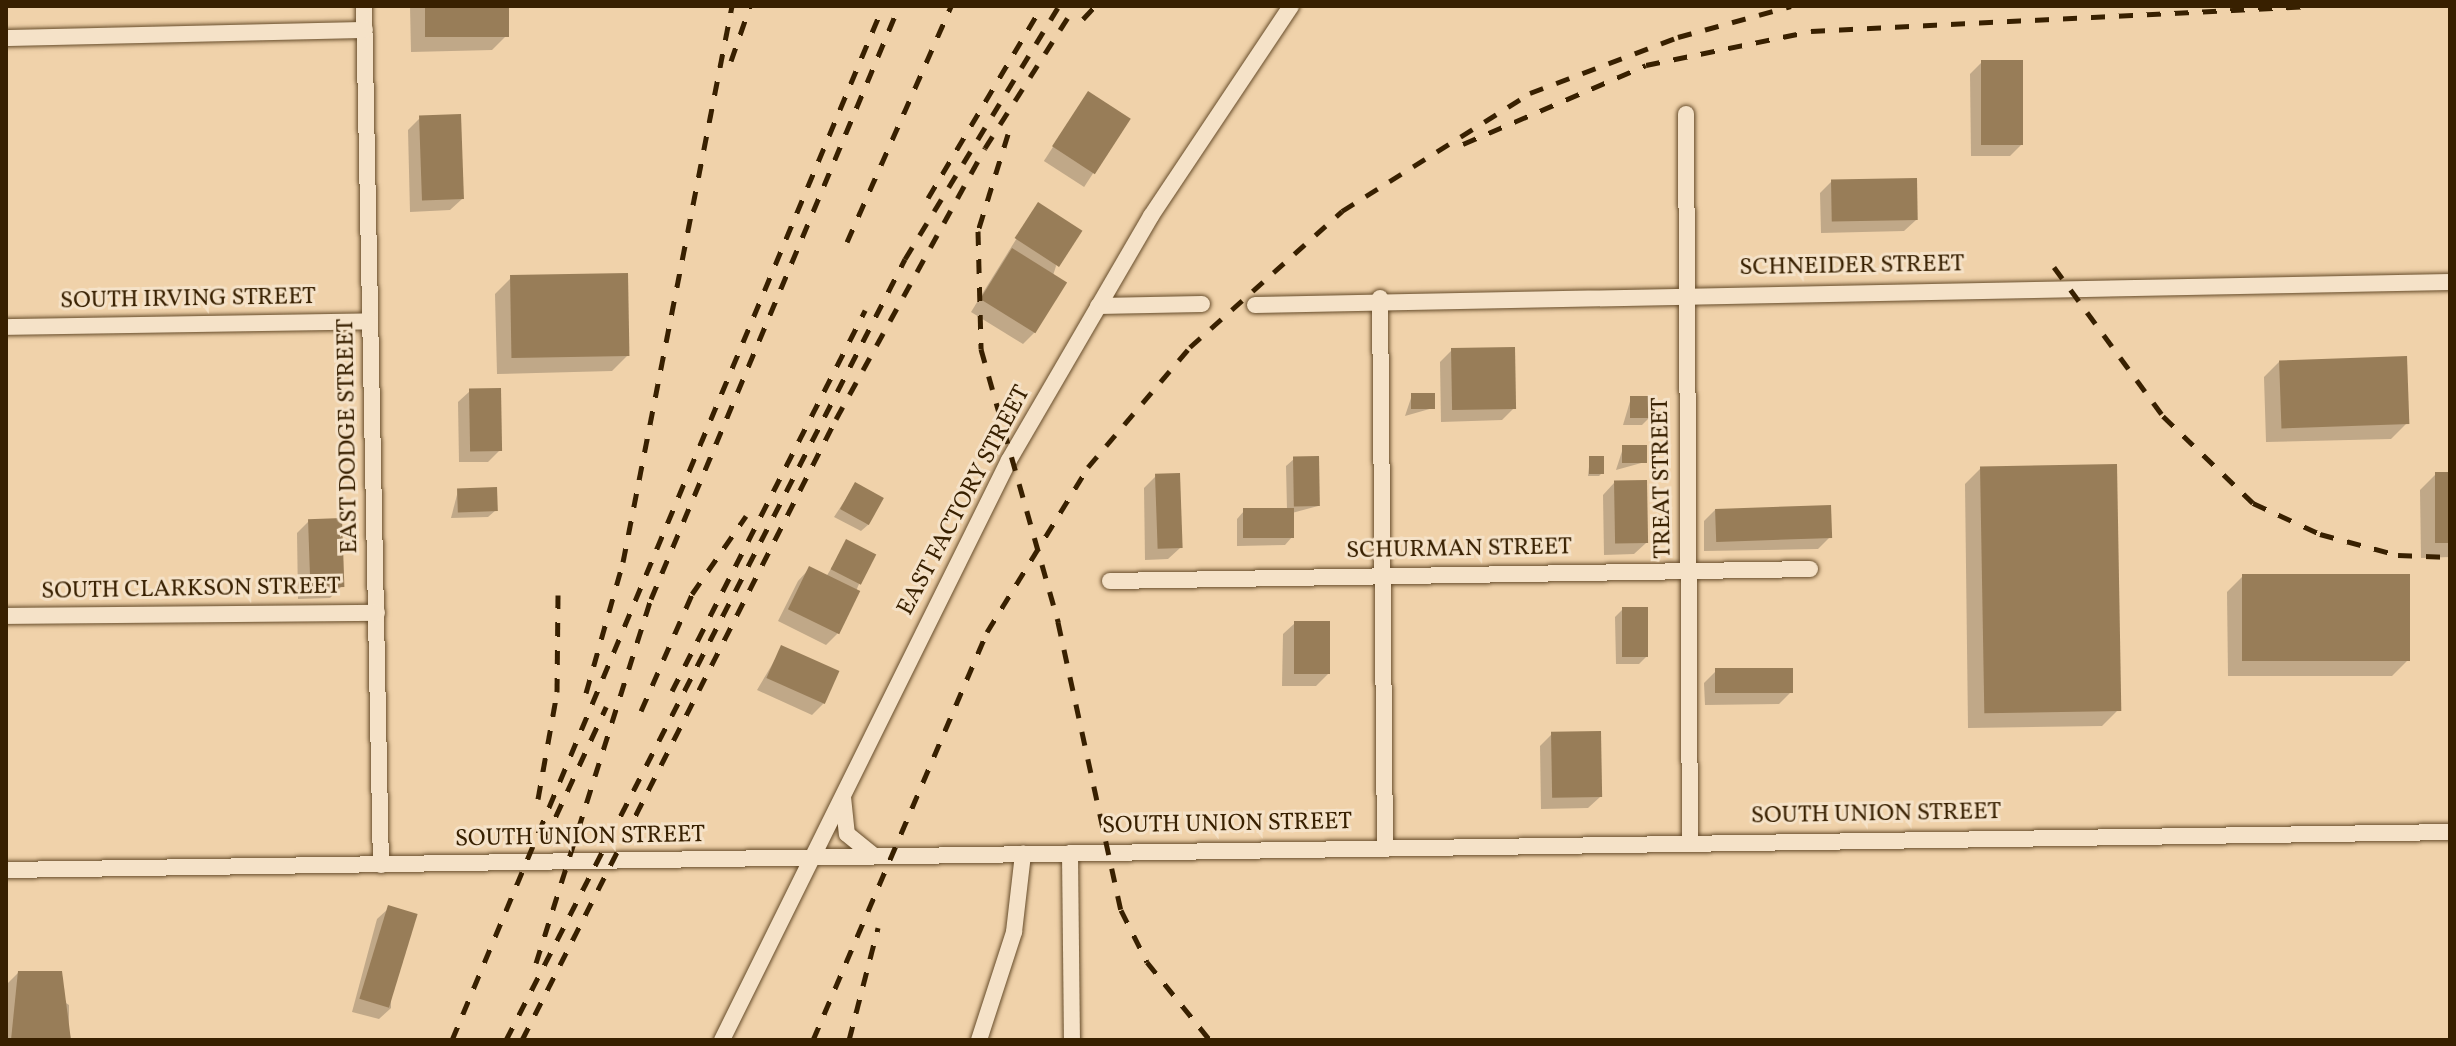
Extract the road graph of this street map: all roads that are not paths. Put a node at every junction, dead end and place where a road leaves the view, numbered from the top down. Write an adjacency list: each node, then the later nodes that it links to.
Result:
1 (364, 6): 3 (street, EAST DODGE STREET)
2 (1291, 6): 11 (street, EAST FACTORY STREET)
3 (365, 30): 4 (street); 12 (street, EAST DODGE STREET)
4 (6, 38)
5 (1686, 114): 7 (street, TREAT STREET)
6 (2450, 282): 7 (street, SCHNEIDER STREET)
7 (1685, 294): 8 (street, SCHNEIDER STREET); 15 (street, TREAT STREET)
8 (1380, 298): 10 (street, SCHNEIDER STREET); 16 (street)
9 (1202, 304): 11 (street)
10 (1255, 305)
11 (1098, 306): 20 (street, EAST FACTORY STREET)
12 (370, 321): 13 (street, SOUTH IRVING STREET); 18 (street, EAST DODGE STREET)
13 (6, 327)
14 (1810, 569): 15 (street, SCHURMAN STREET)
15 (1688, 570): 16 (street, SCHURMAN STREET); 22 (street, TREAT STREET)
16 (1382, 575): 17 (street, SCHURMAN STREET); 23 (street)
17 (1110, 581)
18 (377, 613): 19 (street, SOUTH CLARKSON STREET); 28 (street, EAST DODGE STREET)
19 (6, 616)
20 (844, 791): 26 (street); 27 (street, EAST FACTORY STREET)
21 (2450, 832): 22 (street, SOUTH UNION STREET)
22 (1690, 842): 23 (street, SOUTH UNION STREET)
23 (1385, 845): 24 (street, SOUTH UNION STREET)
24 (1070, 853): 25 (street, SOUTH UNION STREET); 32 (street)
25 (1023, 854): 26 (street, SOUTH UNION STREET); 31 (street)
26 (875, 857): 27 (street, SOUTH UNION STREET)
27 (811, 858): 28 (street, SOUTH UNION STREET); 30 (street, EAST FACTORY STREET)
28 (381, 865): 29 (street, SOUTH UNION STREET)
29 (6, 870)
30 (722, 1040)
31 (979, 1040)
32 (1072, 1040)

